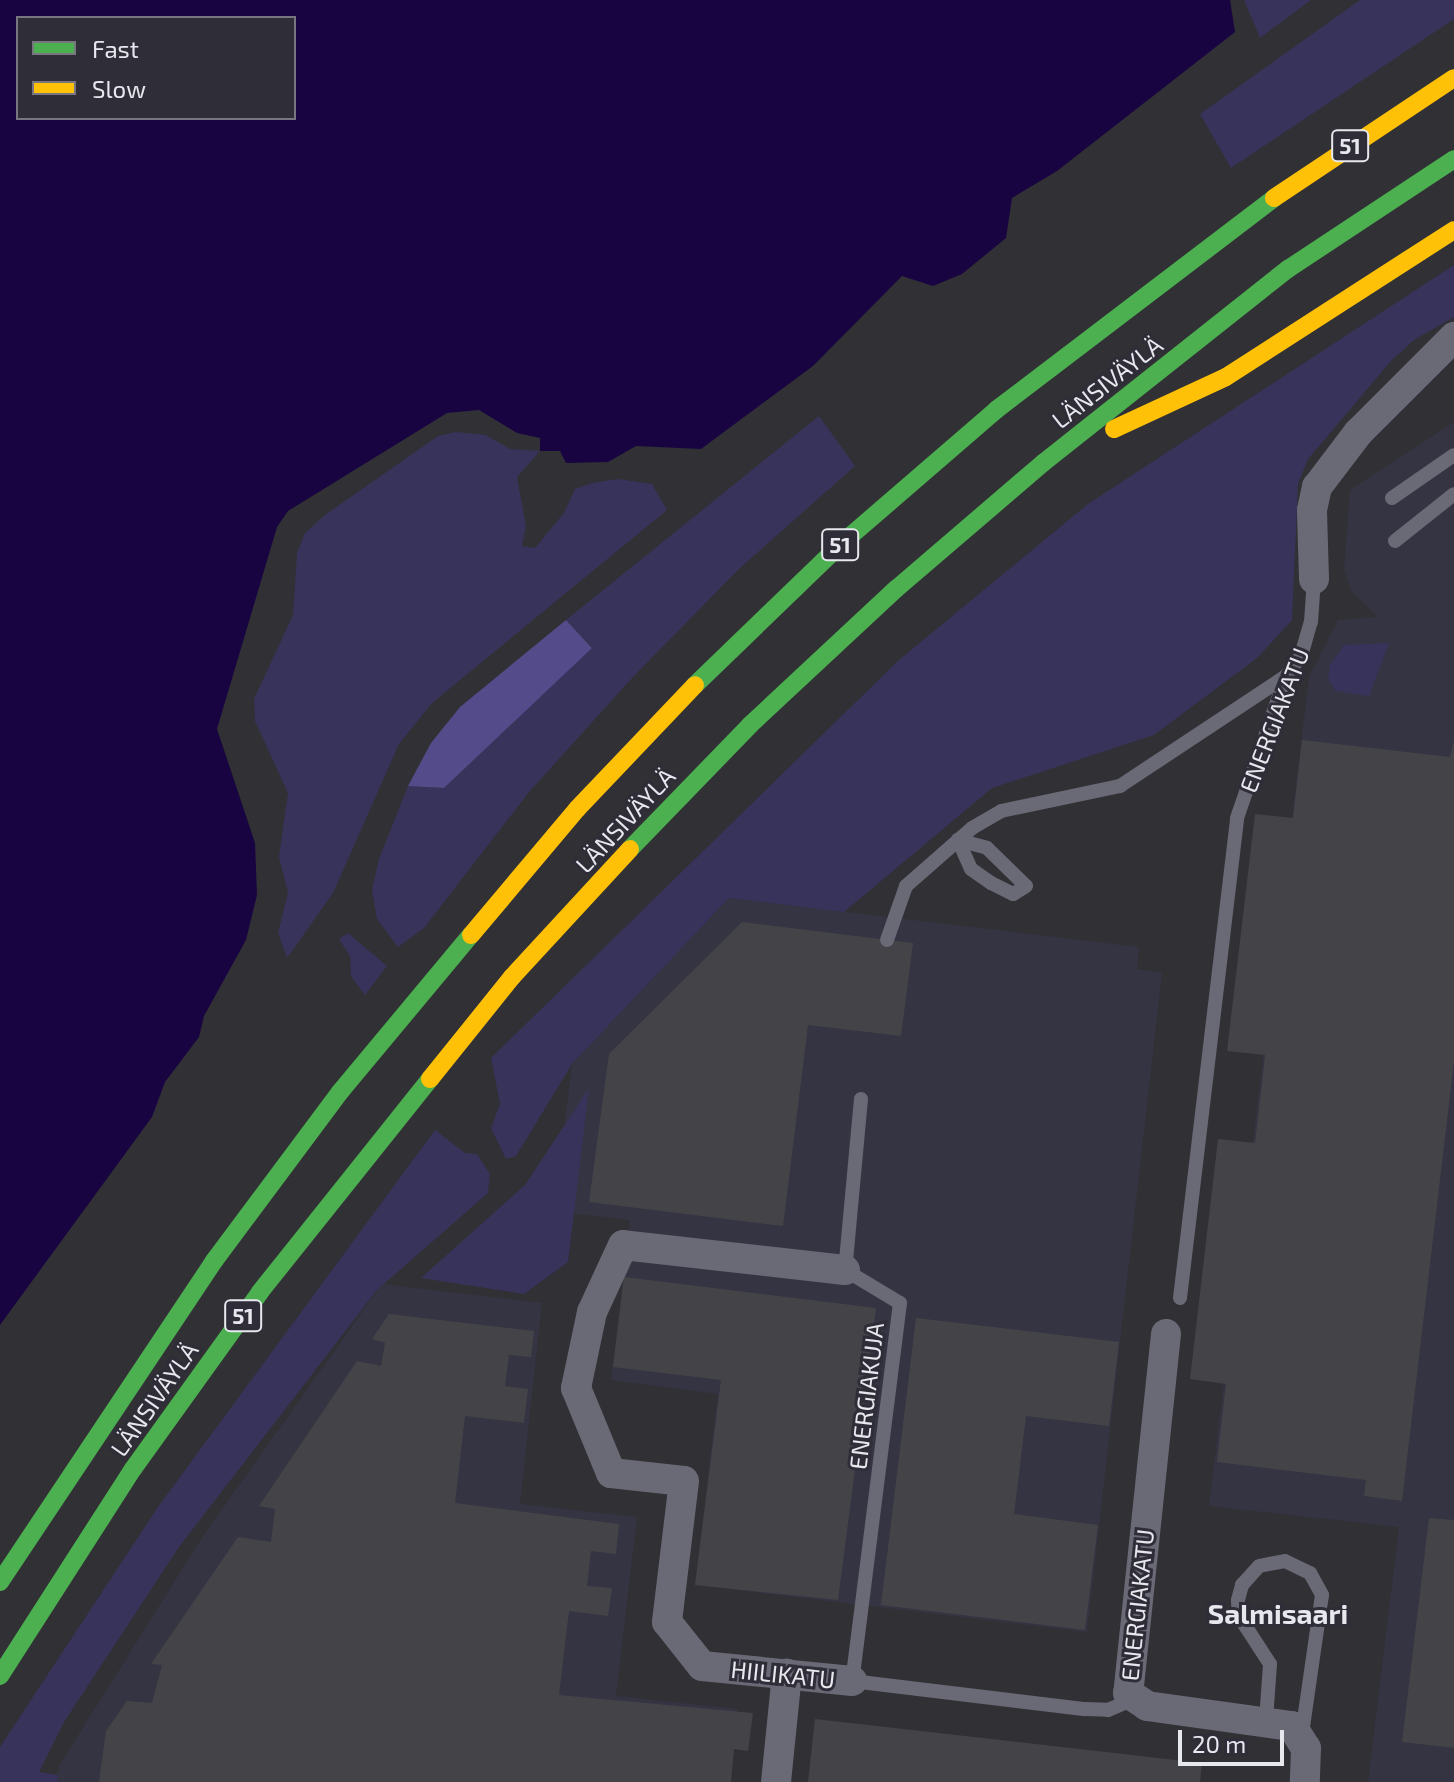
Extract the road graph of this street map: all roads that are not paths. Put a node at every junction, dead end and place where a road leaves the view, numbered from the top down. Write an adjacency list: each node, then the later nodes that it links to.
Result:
1 (1418, 78): 4 (highway)
2 (1454, 78): 4 (highway, LÄNSIVÄYLÄ / 51)
3 (1454, 159): 8 (highway, LÄNSIVÄYLÄ / 51)
4 (1248, 216): 20 (highway, LÄNSIVÄYLÄ / 51)
5 (1454, 230): 8 (highway)
6 (1454, 337): 12 (street, ENERGIAKATU)
7 (1454, 455): 10 (lane)
8 (1043, 463): 22 (highway, LÄNSIVÄYLÄ / 51)
9 (1454, 494): 11 (lane)
10 (1392, 498)
11 (1395, 541)
12 (1314, 579): 13 (lane, ENERGIAKATU)
13 (1286, 676): 14 (lane); 18 (lane, ENERGIAKATU)
14 (958, 840): 14 (lane); 15 (lane)
15 (887, 940)
16 (861, 1099): 17 (lane)
17 (845, 1270): 21 (street, HIILIKATU); 23 (lane, ENERGIAKUJA)
18 (1180, 1298)
19 (1166, 1334): 24 (street, ENERGIAKATU)
20 (0, 1582)
21 (787, 1674): 23 (street, HIILIKATU); 27 (street)
22 (0, 1676)
23 (852, 1681): 24 (lane, HIILIKATU)
24 (1132, 1700): 25 (street, ENERGIAKATU)
25 (1266, 1720): 26 (street, ENERGIAKATU); 26 (lane)
26 (1301, 1736): 28 (street)
27 (776, 1782)
28 (1305, 1782)

